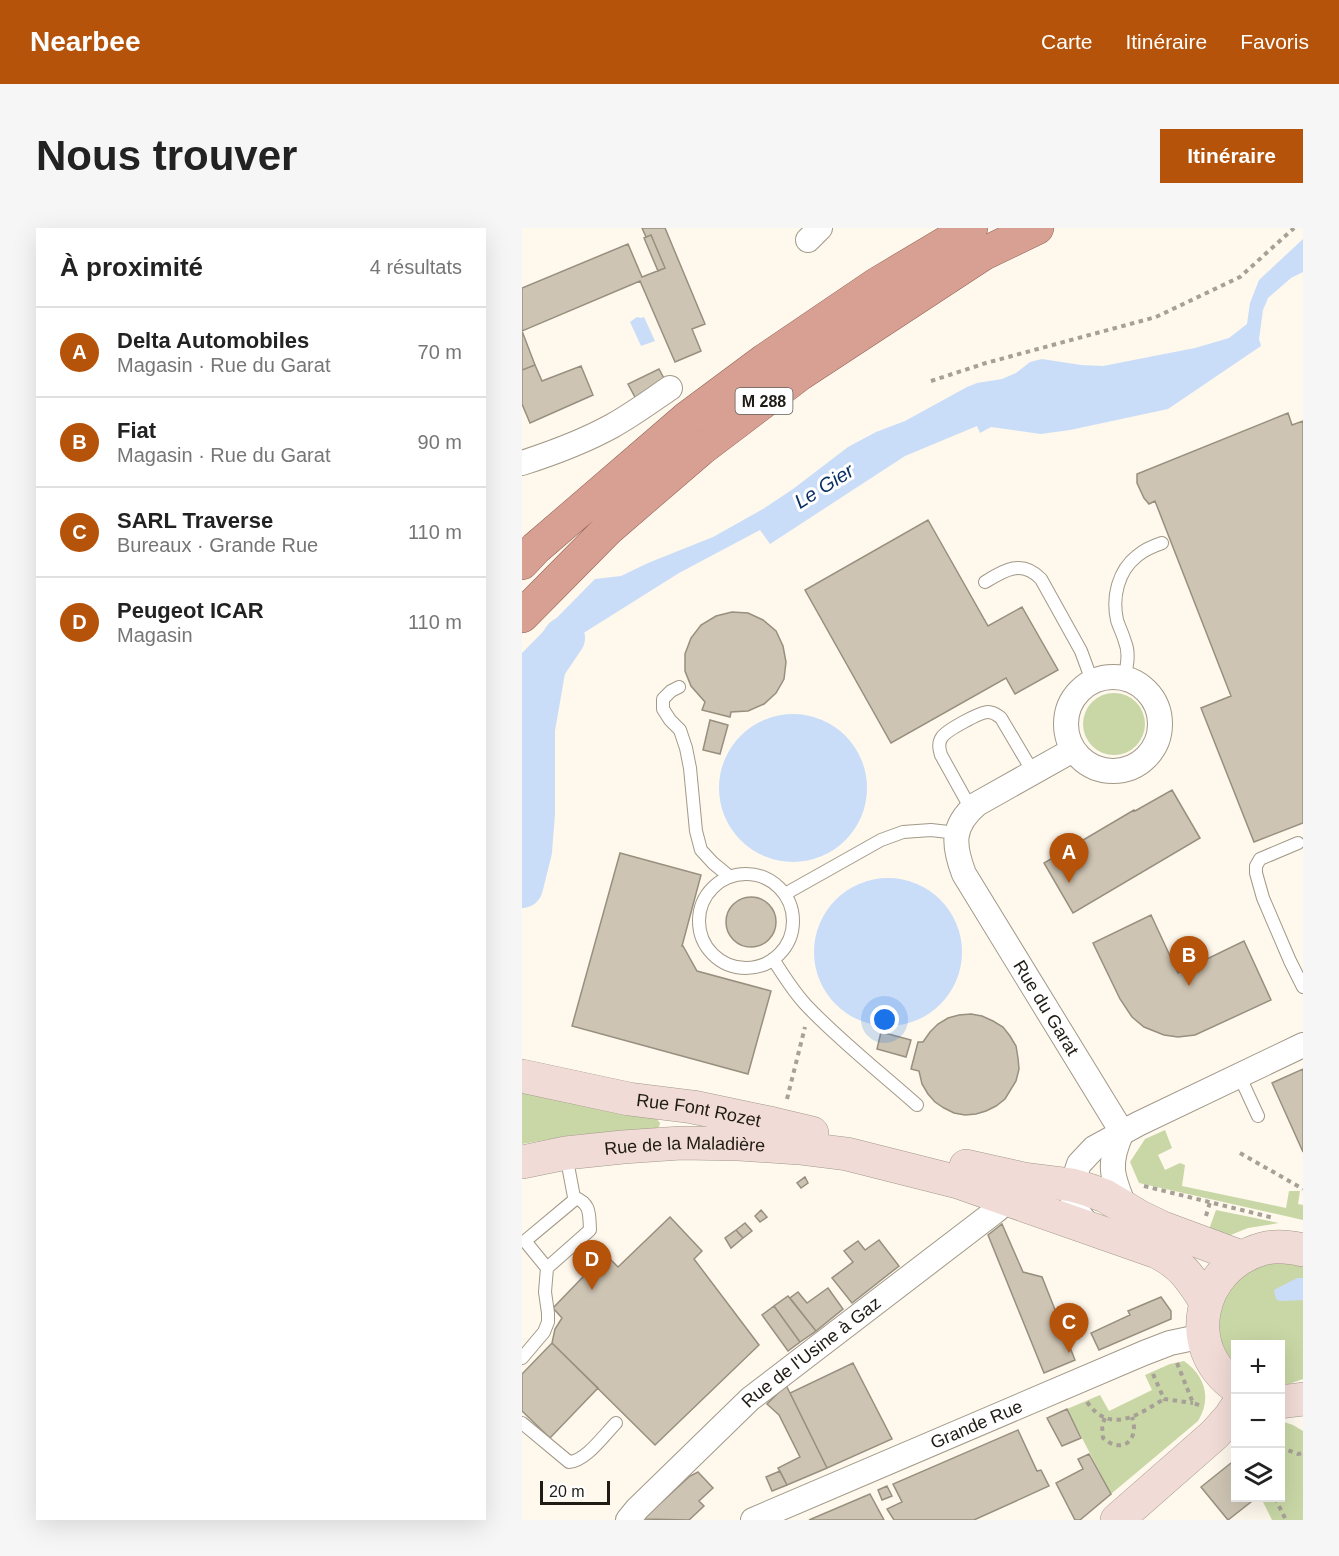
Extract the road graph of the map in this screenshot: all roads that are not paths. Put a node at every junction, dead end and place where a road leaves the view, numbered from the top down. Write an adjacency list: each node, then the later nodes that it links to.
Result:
1 (971, 228): 6 (highway, M 288)
2 (1038, 228): 8 (highway, M 288)
3 (670, 388): 4 (street)
4 (522, 463)
5 (1162, 543): 9 (lane)
6 (522, 563)
7 (985, 582): 10 (lane)
8 (522, 616)
9 (1124, 678): 10 (street); 12 (street)
10 (1092, 681): 12 (street)
11 (679, 687): 17 (lane)
12 (1073, 750): 13 (street)
13 (1033, 772): 14 (street); 14 (lane)
14 (971, 809): 15 (street)
15 (957, 833): 18 (lane); 27 (street, Rue du Garat)
16 (1298, 843): 20 (lane)
17 (730, 877): 18 (lane); 19 (lane)
18 (785, 894): 19 (lane)
19 (773, 959): 25 (lane)
20 (1303, 987)
21 (1303, 1045): 22 (street)
22 (1239, 1075): 26 (lane); 27 (street)
23 (522, 1076): 24 (main road, Rue Font Rozet)
24 (629, 1099): 28 (main road); 29 (main road, Rue Font Rozet)
25 (917, 1105)
26 (1258, 1116)
27 (1122, 1132): 32 (street); 33 (street)
28 (681, 1143): 29 (main road, Rue de la Maladière); 30 (main road, Rue de la Maladière)
29 (861, 1151): 32 (main road); 35 (main road)
30 (566, 1153): 31 (main road, Rue de la Maladière); 34 (lane)
31 (522, 1162)
32 (1072, 1185): 33 (main road); 36 (street)
33 (1131, 1196): 38 (main road)
34 (574, 1197): 39 (lane); 39 (lane)
35 (1003, 1198): 36 (main road); 49 (street, Rue de l'Usine à Gaz)
36 (1090, 1228): 40 (main road)
37 (1303, 1250): 38 (main road)
38 (1241, 1257): 40 (main road)
39 (547, 1268): 42 (lane)
40 (1206, 1302): 41 (main road)
41 (1203, 1336): 43 (main road); 50 (street, Grande Rue)
42 (522, 1358)
43 (1231, 1384)
44 (1303, 1399): 45 (main road)
45 (1285, 1401)
46 (1231, 1416): 51 (main road)
47 (522, 1423): 48 (lane)
48 (616, 1423)
49 (628, 1520)
50 (753, 1520)
51 (1117, 1520)

